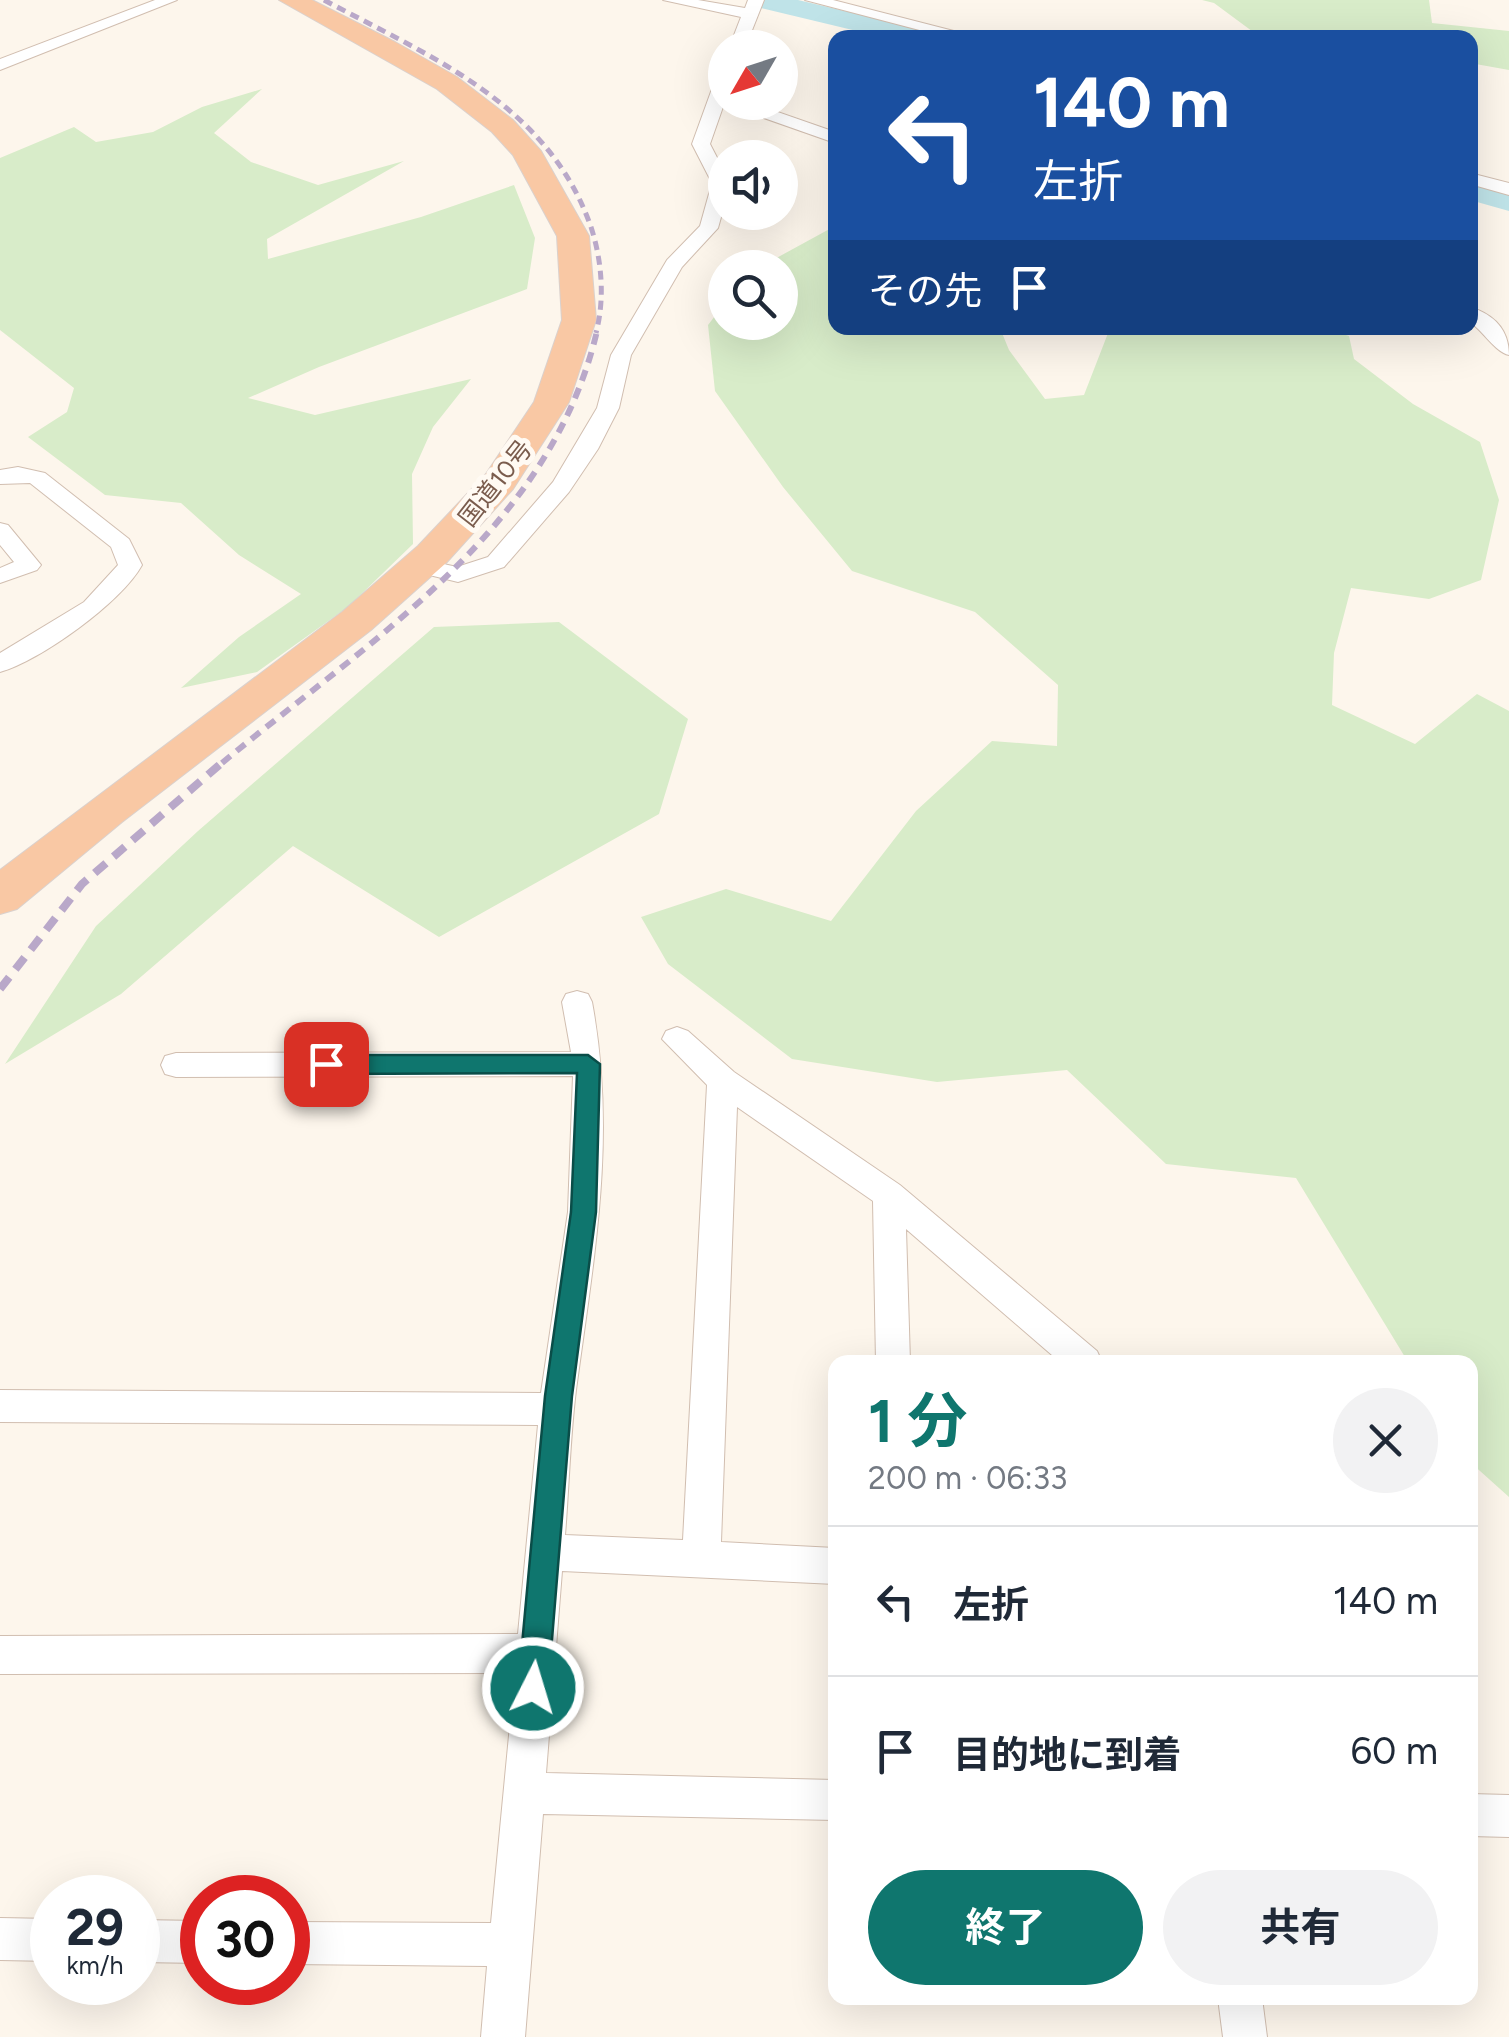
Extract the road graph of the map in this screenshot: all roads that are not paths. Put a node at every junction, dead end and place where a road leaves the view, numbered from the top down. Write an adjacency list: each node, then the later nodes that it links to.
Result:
1 (169, 0): 7 (street)
2 (292, 0): 17 (highway, 国道10号)
3 (671, 0): 5 (street)
4 (814, 0): 6 (street)
5 (753, 7)
6 (940, 30)
7 (0, 65)
8 (714, 120): 17 (street)
9 (782, 120): 10 (street)
10 (828, 136)
11 (1478, 180): 12 (street)
12 (1509, 189)
13 (1478, 318): 14 (street)
14 (1509, 349)
15 (0, 477): 19 (street)
16 (0, 530): 18 (street)
17 (422, 566): 20 (highway, 国道10号)
18 (0, 576)
19 (0, 664)
20 (0, 897)
21 (577, 1002): 23 (street)
22 (677, 1038): 25 (street)
23 (588, 1064): 24 (street); 30 (street)
24 (176, 1065)
25 (723, 1081): 26 (street); 32 (street)
26 (889, 1195): 27 (street); 28 (street)
27 (893, 1355)
28 (1077, 1355)
29 (0, 1406): 30 (street)
30 (557, 1409): 31 (street)
31 (545, 1552): 32 (street); 34 (street)
32 (702, 1560): 33 (street)
33 (828, 1566)
34 (536, 1653): 35 (street); 36 (street)
35 (0, 1655)
36 (525, 1792): 37 (street); 43 (street)
37 (828, 1800)
38 (1478, 1815): 39 (street)
39 (1509, 1816)
40 (0, 1939): 41 (street)
41 (30, 1940)
42 (310, 1943): 43 (street)
43 (511, 1945): 45 (street)
44 (1241, 2005): 46 (street)
45 (504, 2037)
46 (1246, 2037)

